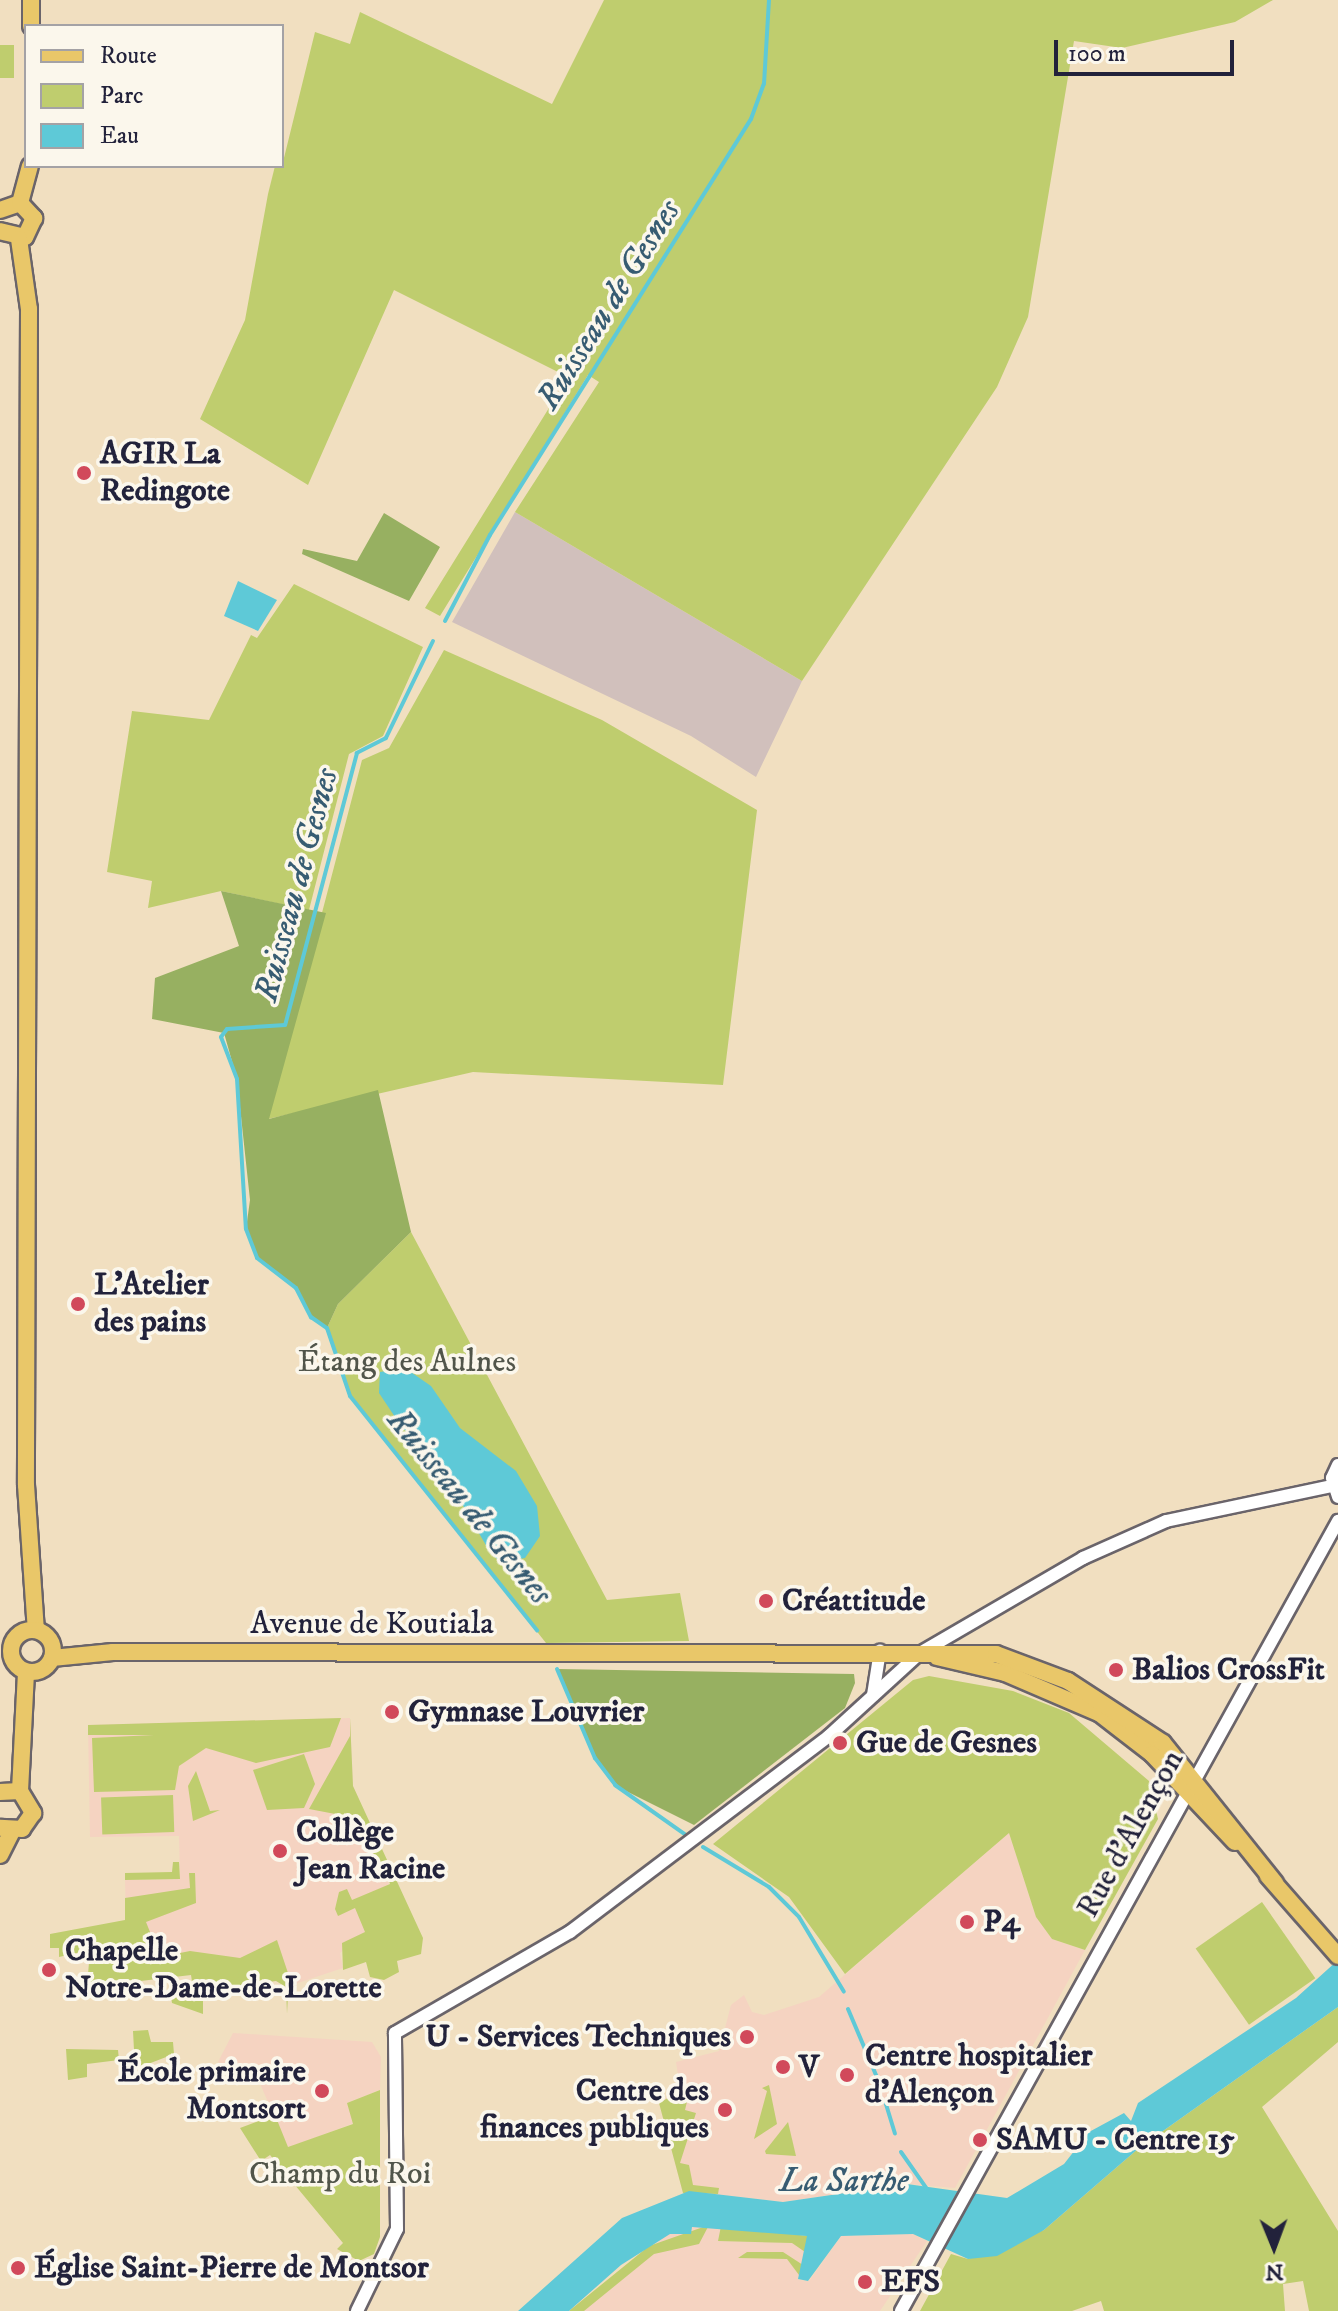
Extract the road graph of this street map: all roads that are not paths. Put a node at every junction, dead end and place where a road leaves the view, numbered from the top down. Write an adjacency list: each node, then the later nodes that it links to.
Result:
1 (31, 0): 2 (main road)
2 (31, 24)
3 (29, 168): 4 (main road)
4 (20, 203): 5 (main road); 7 (main road)
5 (0, 210)
6 (0, 231): 7 (main road)
7 (19, 239): 11 (main road)
8 (1338, 1465): 9 (street)
9 (1335, 1492): 14 (street)
10 (1338, 1521): 17 (street, Rue d'Alençon)
11 (29, 1631): 12 (main road); 15 (main road)
12 (52, 1650): 13 (main road, Avenue de Koutiala); 15 (main road)
13 (880, 1651): 14 (main road, Avenue de Koutiala); 16 (street)
14 (920, 1653): 16 (street); 17 (main road, Avenue de Koutiala); 19 (main road, Avenue de Koutiala)
15 (26, 1672): 18 (main road)
16 (871, 1698): 25 (street)
17 (1193, 1775): 19 (street, Rue d'Alençon); 23 (main road, Avenue de Koutiala)
18 (20, 1791): 20 (main road); 21 (main road)
19 (1184, 1791): 23 (main road, Avenue de Koutiala); 26 (street, Rue d'Alençon)
20 (0, 1792)
21 (6, 1830): 22 (main road)
22 (0, 1855)
23 (1275, 1883): 24 (main road, Avenue de Koutiala)
24 (1337, 1955)
25 (357, 2311)
26 (901, 2311)

